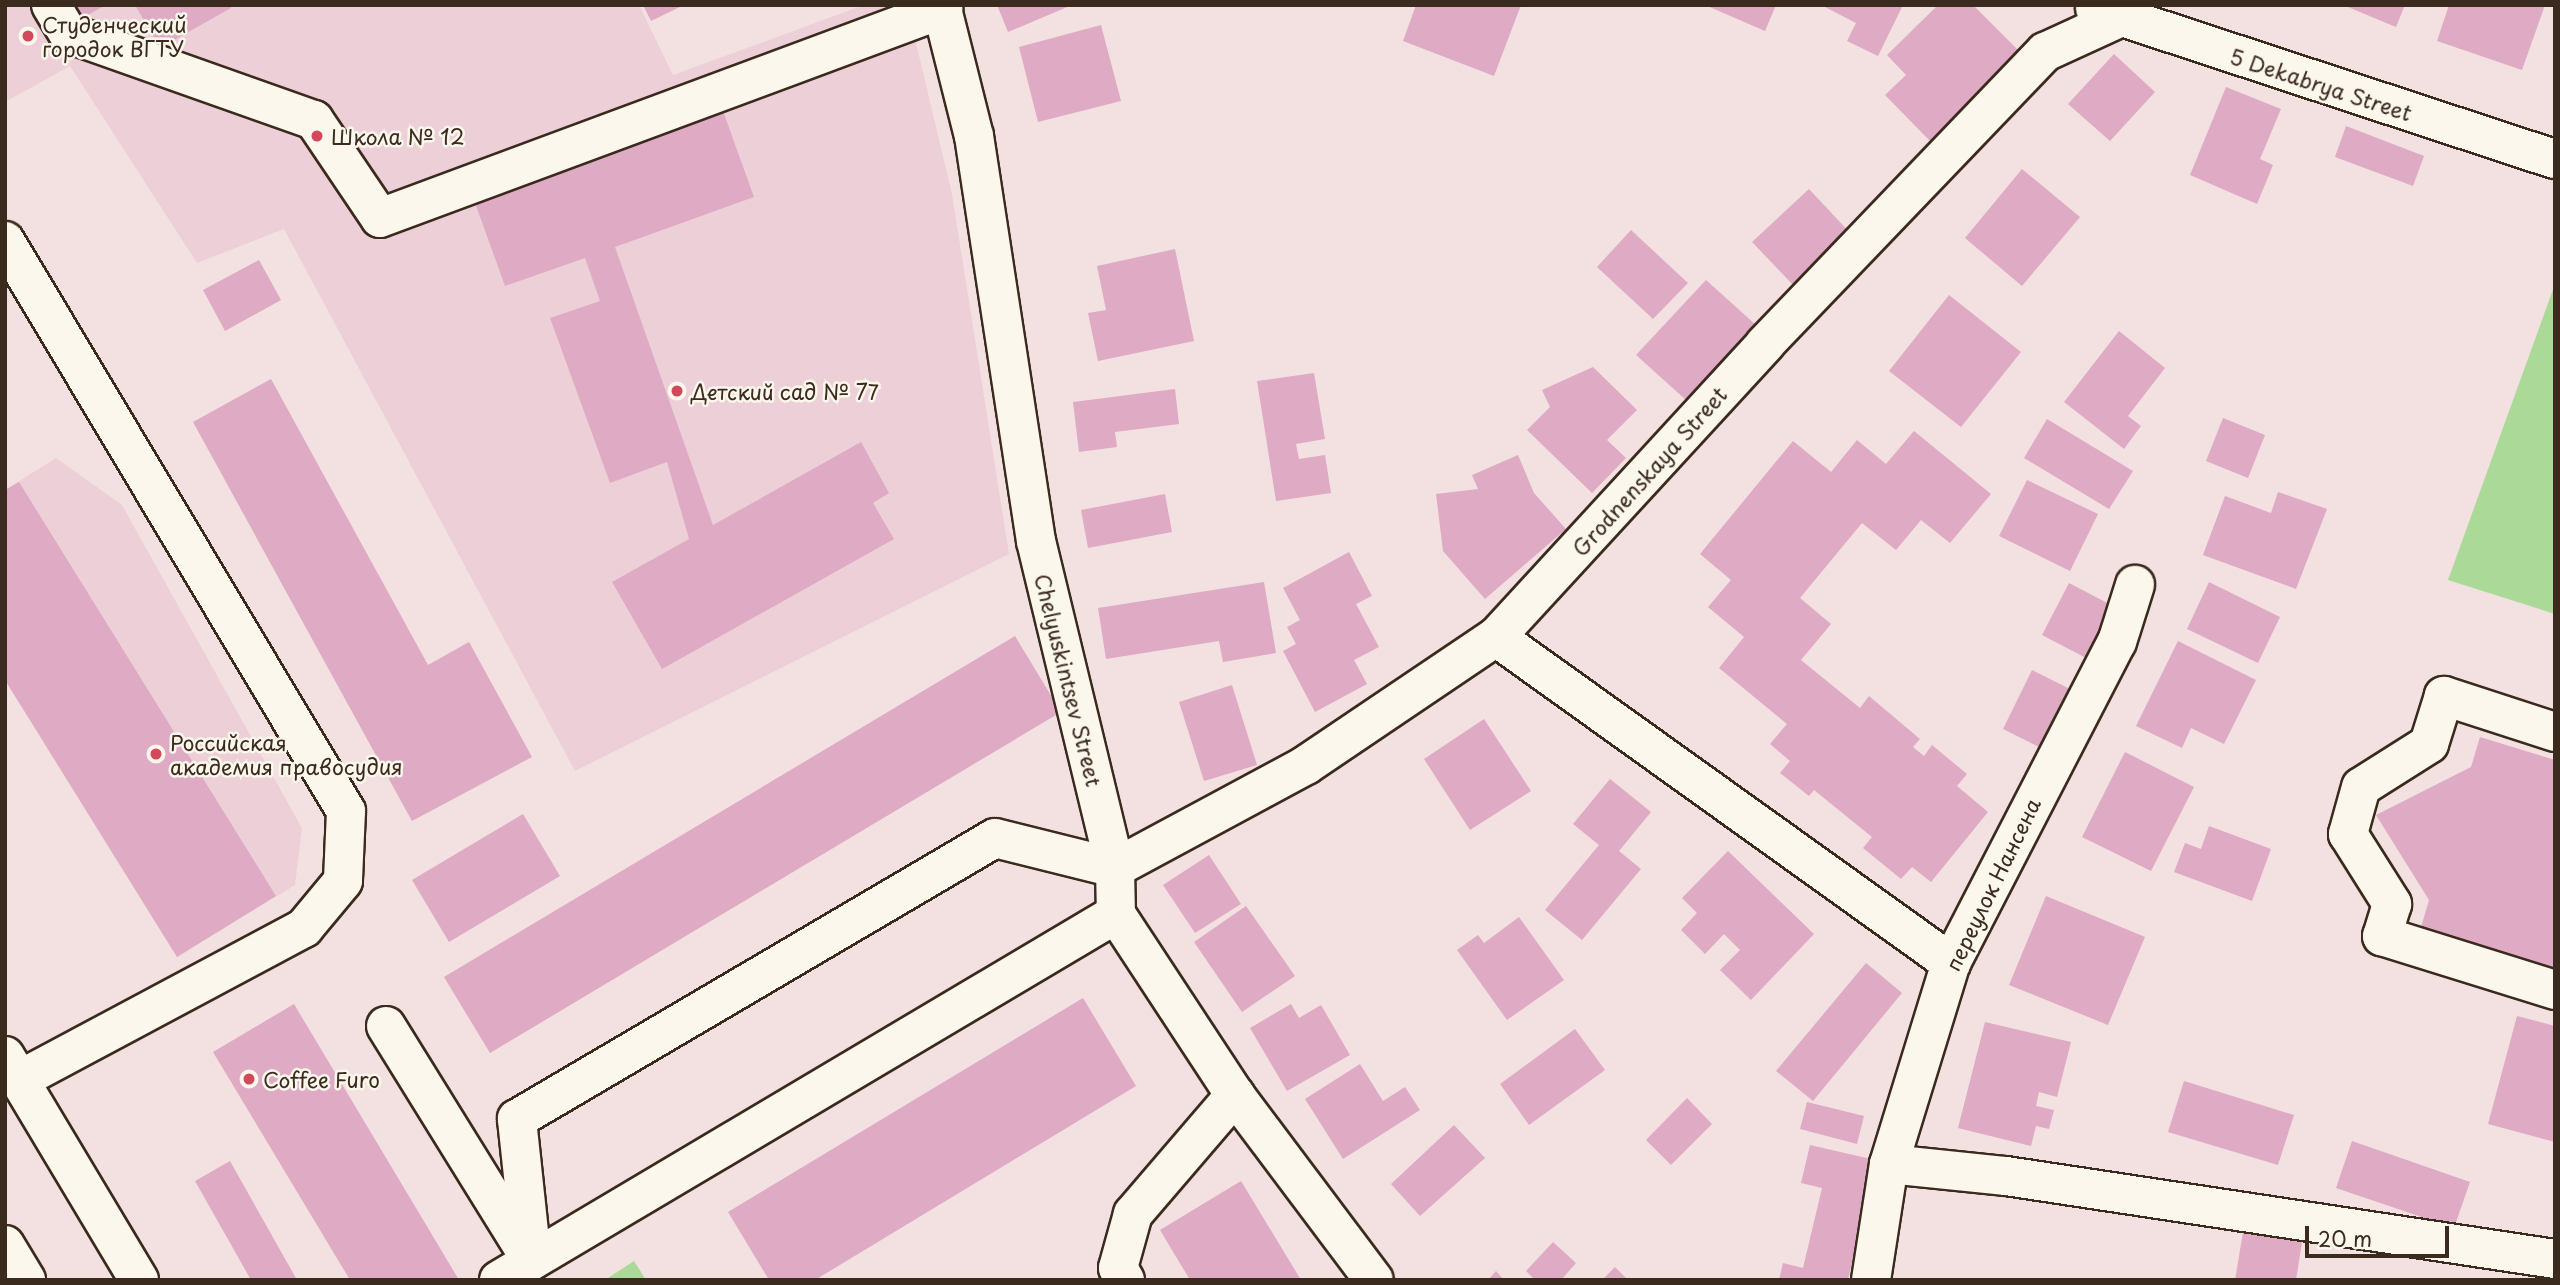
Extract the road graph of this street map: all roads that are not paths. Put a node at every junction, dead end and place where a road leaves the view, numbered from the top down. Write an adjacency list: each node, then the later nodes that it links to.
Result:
1 (51, 5): 2 (street)
2 (942, 7): 9 (street, Chelyuskintsev Street)
3 (2111, 9): 4 (street, 5 Dekabrya Street); 7 (street, Grodnenskaya Street)
4 (2555, 159)
5 (5, 241): 14 (street)
6 (2134, 585): 11 (street, переулок Нансена)
7 (1496, 637): 9 (street, Grodnenskaya Street); 11 (street)
8 (2555, 732): 12 (street)
9 (1115, 868): 10 (street, Chelyuskintsev Street); 19 (street)
10 (1116, 914): 15 (street); 19 (street)
11 (1951, 963): 16 (street, переулок Нансена)
12 (2555, 990)
13 (386, 1026): 19 (street)
14 (12, 1068): 21 (street)
15 (1235, 1096): 23 (street); 24 (street)
16 (1889, 1164): 18 (street); 25 (street, переулок Нансена)
17 (5, 1245): 20 (street)
18 (2555, 1259)
19 (538, 1270): 22 (street)
20 (26, 1280)
21 (139, 1280)
22 (499, 1280)
23 (1125, 1280)
24 (1374, 1280)
25 (1871, 1280)

